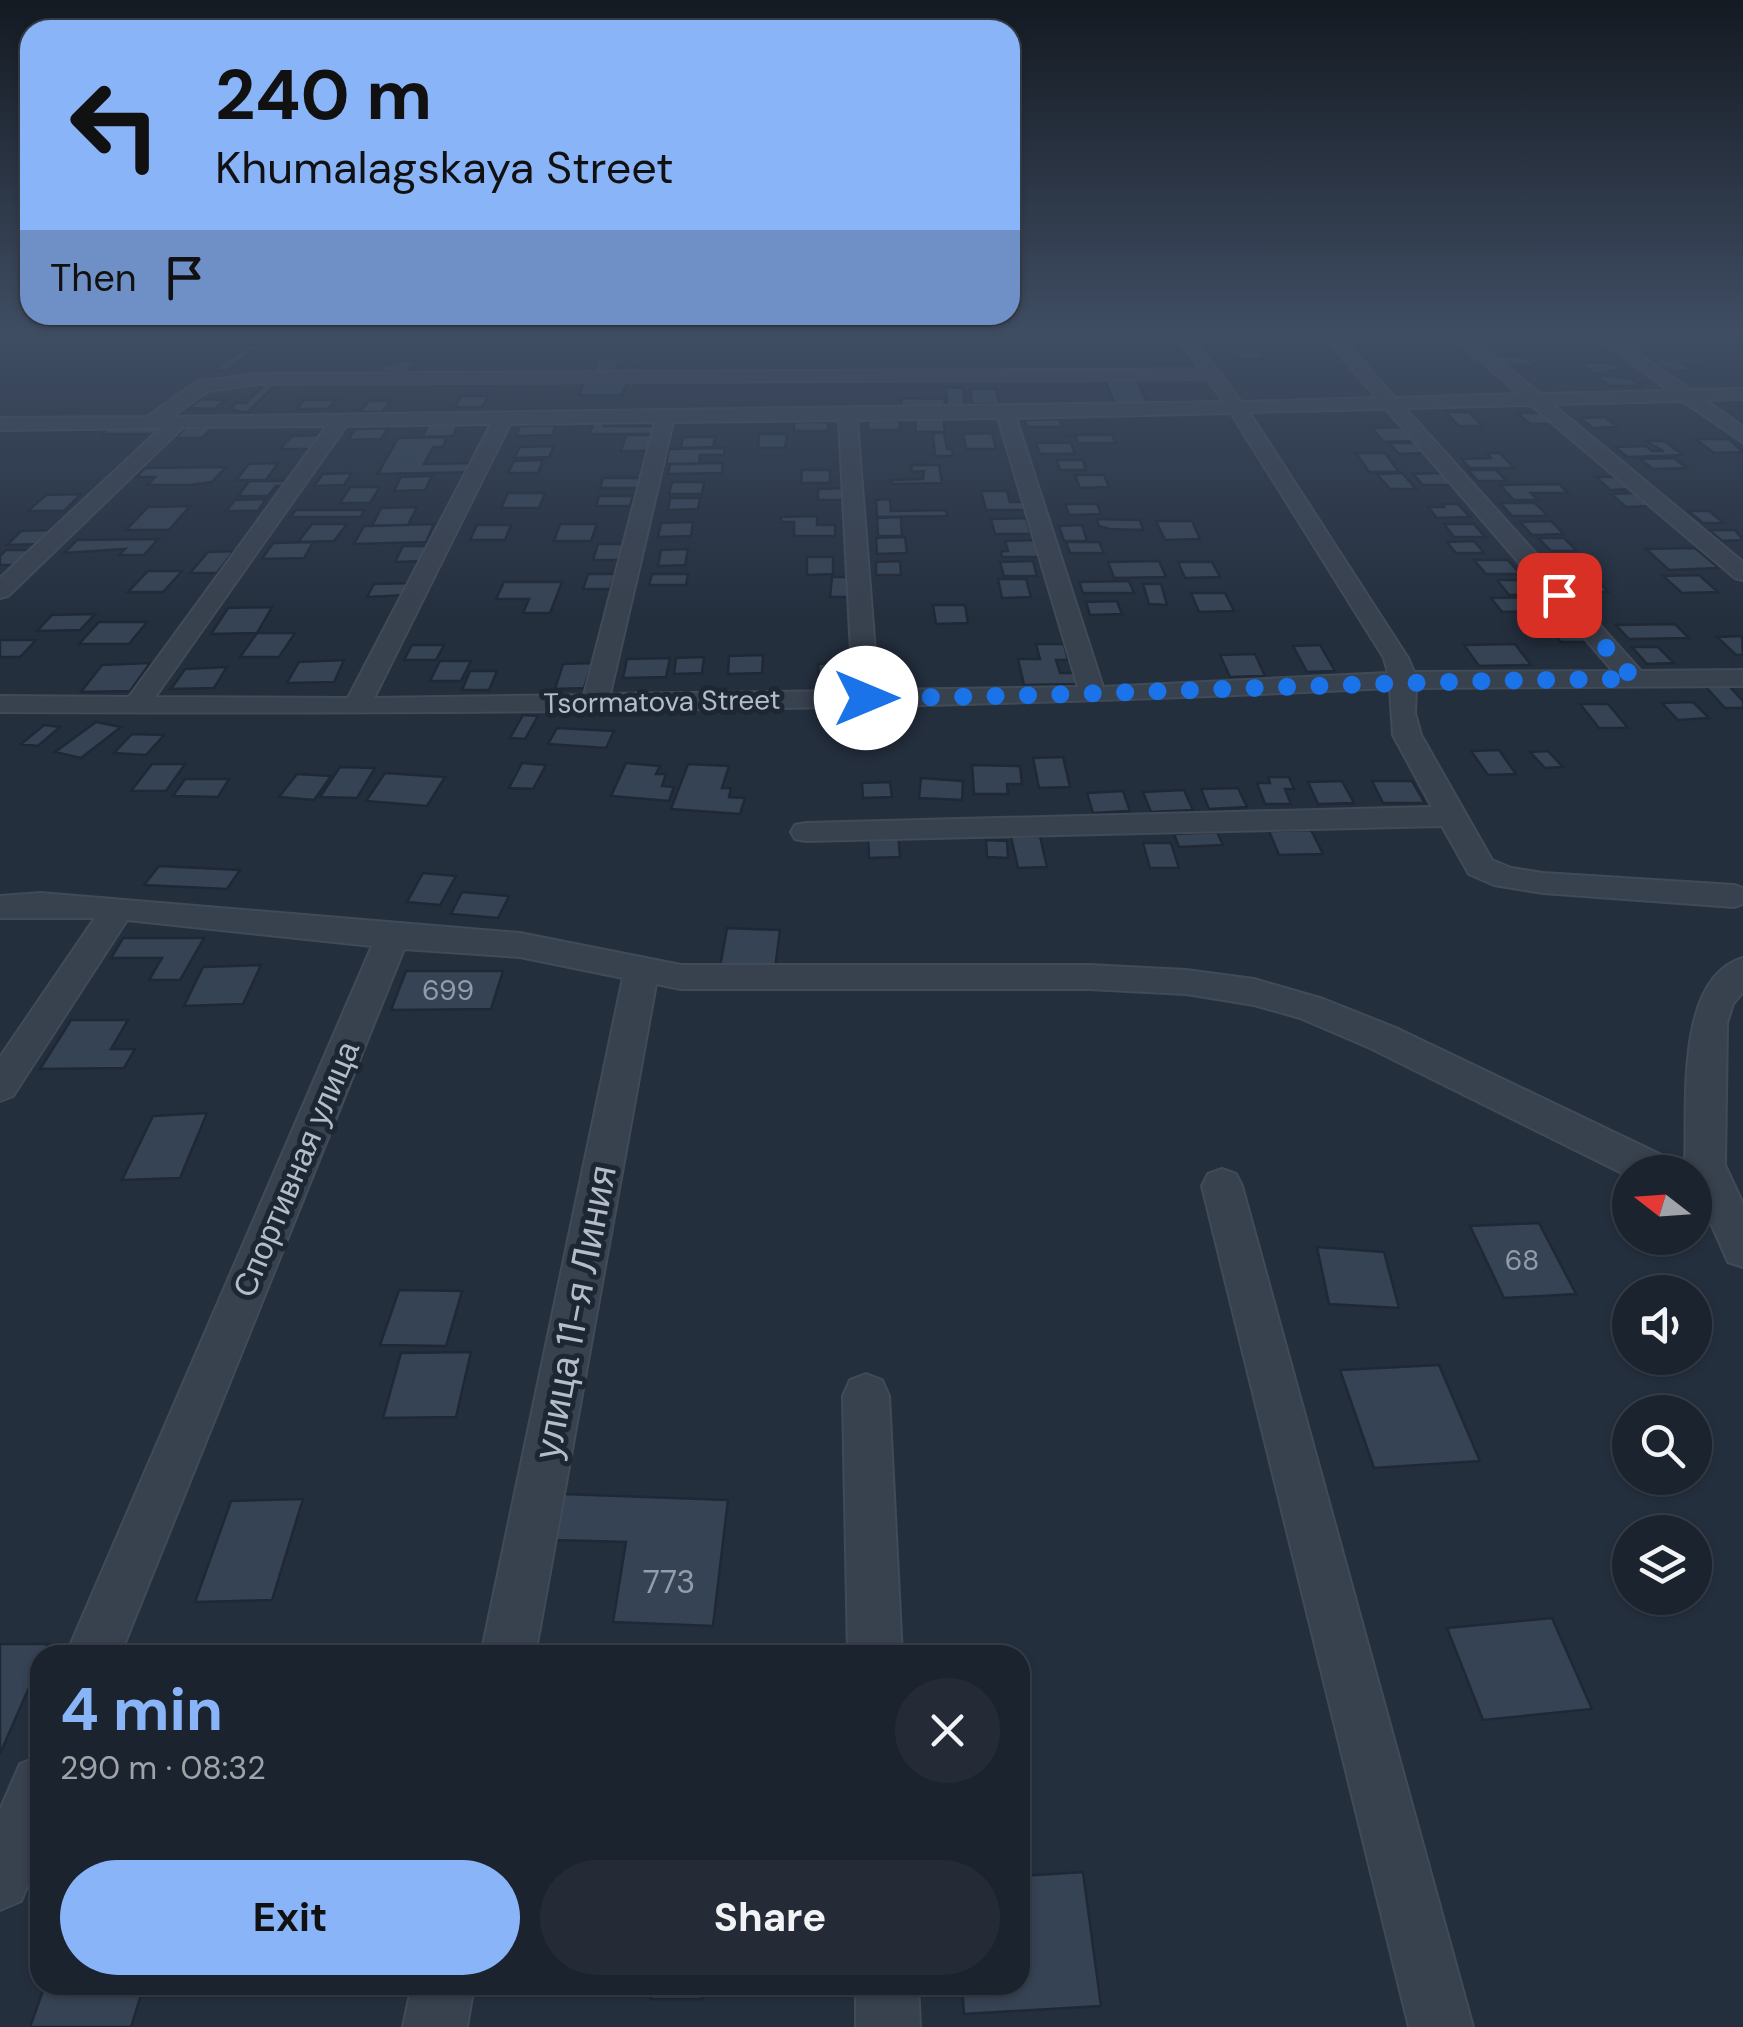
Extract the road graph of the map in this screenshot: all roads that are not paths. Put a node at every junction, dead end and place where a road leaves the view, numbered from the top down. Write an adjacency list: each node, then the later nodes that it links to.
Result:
1 (173, 427): 11 (street)
2 (336, 427): 19 (street)
3 (499, 427): 20 (street)
4 (663, 427): 17 (street)
5 (849, 427): 16 (street)
6 (1009, 427): 15 (street)
7 (1249, 427): 14 (street)
8 (1408, 427): 13 (street)
9 (1568, 427): 10 (street)
10 (1743, 573)
11 (0, 591)
12 (1743, 678): 13 (street, Tsormatova Street)
13 (1634, 679): 14 (street, Tsormatova Street)
14 (1406, 680): 15 (street, Tsormatova Street); 21 (street)
15 (1093, 695): 16 (street, Tsormatova Street)
16 (866, 698): 17 (street, Tsormatova Street)
17 (595, 702): 20 (street, Tsormatova Street)
18 (0, 704): 19 (street, Tsormatova Street)
19 (136, 705): 20 (street, Tsormatova Street)
20 (357, 706)
21 (1456, 816): 22 (street); 23 (street)
22 (806, 832)
23 (1740, 903)
24 (0, 907): 25 (street)
25 (118, 908): 26 (street); 29 (street)
26 (392, 938): 27 (street); 36 (street, Спортивная улица)
27 (642, 968): 30 (street); 37 (street, улица 11-я Линия)
28 (1743, 970): 31 (street)
29 (0, 1086)
30 (1623, 1155)
31 (1705, 1155)
32 (1222, 1186): 45 (street)
33 (1712, 1206): 34 (street)
34 (1743, 1249)
35 (866, 1396): 38 (street)
36 (98, 1645)
37 (510, 1645)
38 (875, 1645)
39 (30, 1808): 40 (street)
40 (0, 1880)
41 (441, 1995): 43 (street)
42 (886, 1995): 44 (street)
43 (434, 2027)
44 (888, 2027)
45 (1440, 2027)

